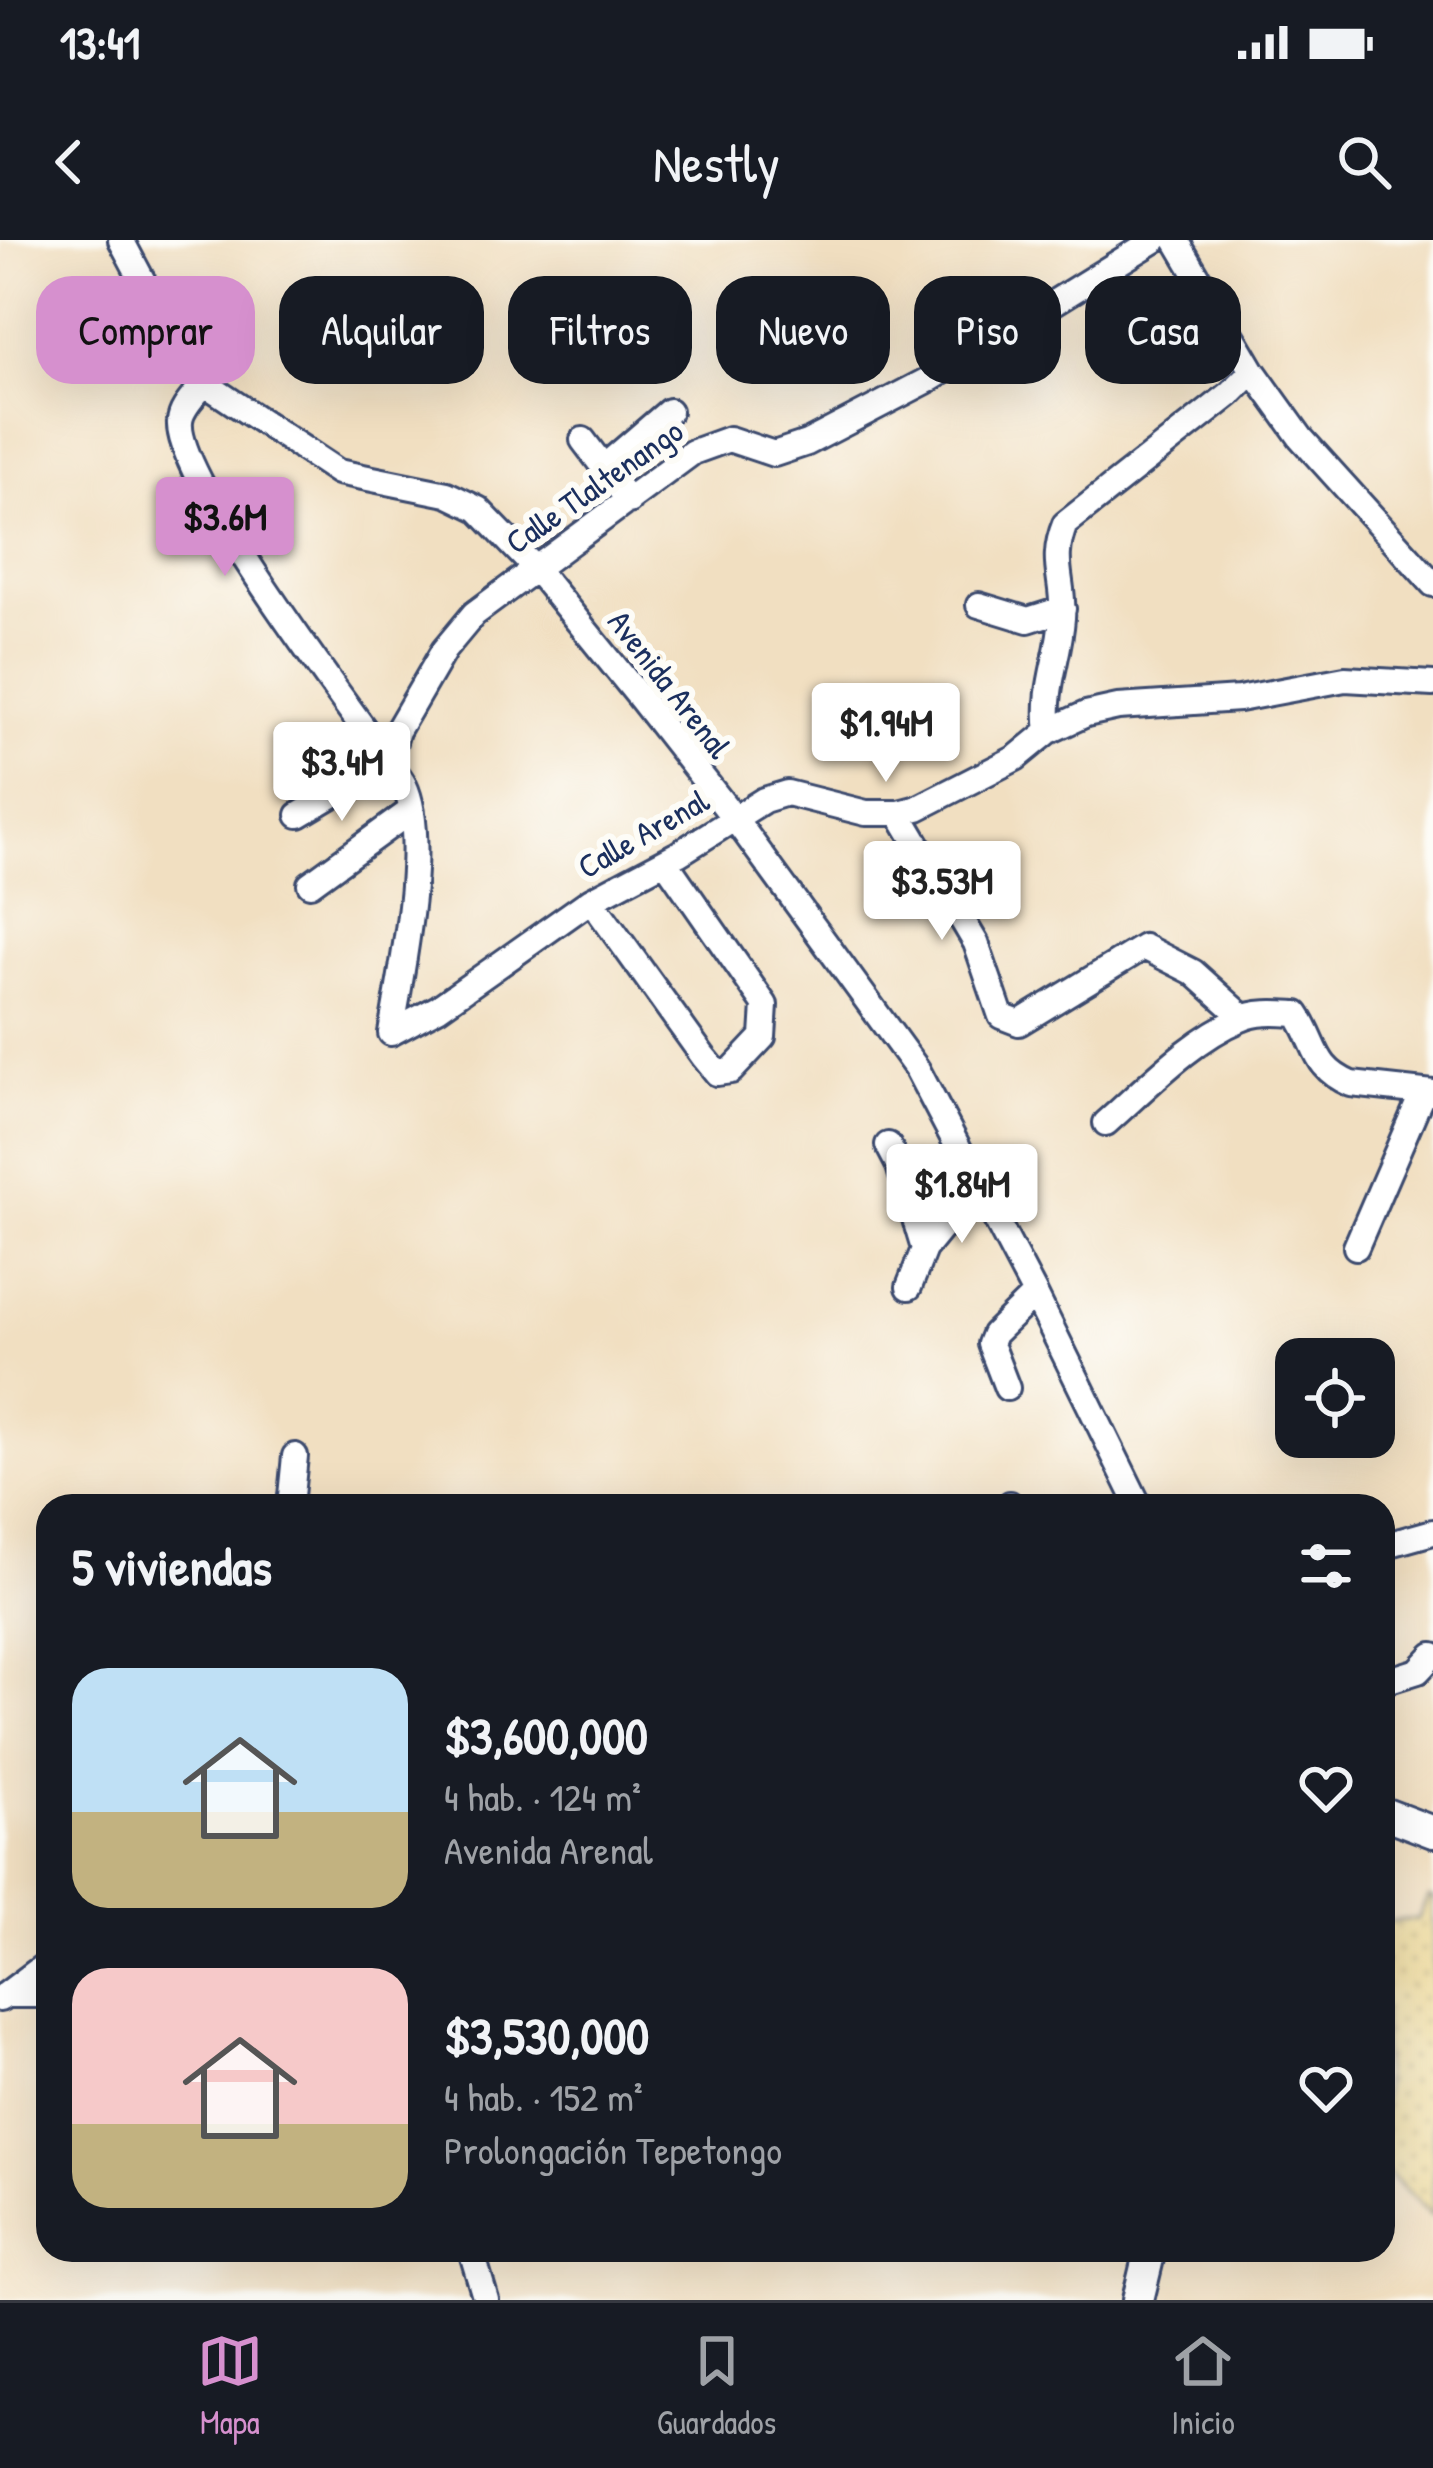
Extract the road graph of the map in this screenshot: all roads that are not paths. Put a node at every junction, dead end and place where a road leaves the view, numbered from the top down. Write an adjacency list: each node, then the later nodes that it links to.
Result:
1 (121, 240): 4 (street, Avenida Arenal)
2 (1155, 240): 11 (street, Calle Tlaltenango)
3 (1176, 240): 5 (street)
4 (140, 276)
5 (1253, 371): 13 (street); 15 (street)
6 (203, 384): 18 (street)
7 (206, 384): 12 (street, Avenida Arenal)
8 (669, 411): 10 (street)
9 (583, 440): 10 (street)
10 (605, 466): 11 (street)
11 (629, 501): 12 (street, Calle Tlaltenango)
12 (535, 567): 18 (street, Calle Tlaltenango); 22 (street, Avenida Arenal)
13 (1433, 584)
14 (979, 605): 15 (street)
15 (1063, 610): 17 (street)
16 (1433, 684): 17 (street)
17 (1049, 731): 20 (street)
18 (388, 761): 19 (street); 21 (street)
19 (410, 812): 24 (street); 25 (street, Calle Arenal)
20 (899, 813): 22 (street, Calle Arenal); 26 (street)
21 (299, 814)
22 (735, 819): 23 (street, Calle Arenal); 30 (street, Avenida Arenal)
23 (665, 861): 25 (street, Calle Arenal); 25 (street)
24 (310, 884)
25 (591, 900)
26 (1243, 1017): 27 (street); 28 (street)
27 (1428, 1093): 31 (street)
28 (1106, 1123)
29 (888, 1145): 32 (street)
30 (978, 1183): 32 (street); 34 (street, Avenida Arenal)
31 (1356, 1247)
32 (924, 1249): 33 (street)
33 (909, 1287)
34 (1035, 1294): 35 (street); 38 (street, Avenida Arenal)
35 (1007, 1388)
36 (295, 1456): 37 (street)
37 (291, 1494)
38 (1132, 1494)
39 (1433, 1532): 40 (street)
40 (1395, 1543)
41 (1433, 1655): 42 (street)
42 (1395, 1678)
43 (1395, 1818): 44 (main road)
44 (1433, 1832)
45 (36, 1972): 47 (street)
46 (36, 1996): 47 (street)
47 (3, 1997)
48 (475, 2262): 50 (street)
49 (1147, 2262): 51 (main road)
50 (486, 2300)
51 (1138, 2300)

